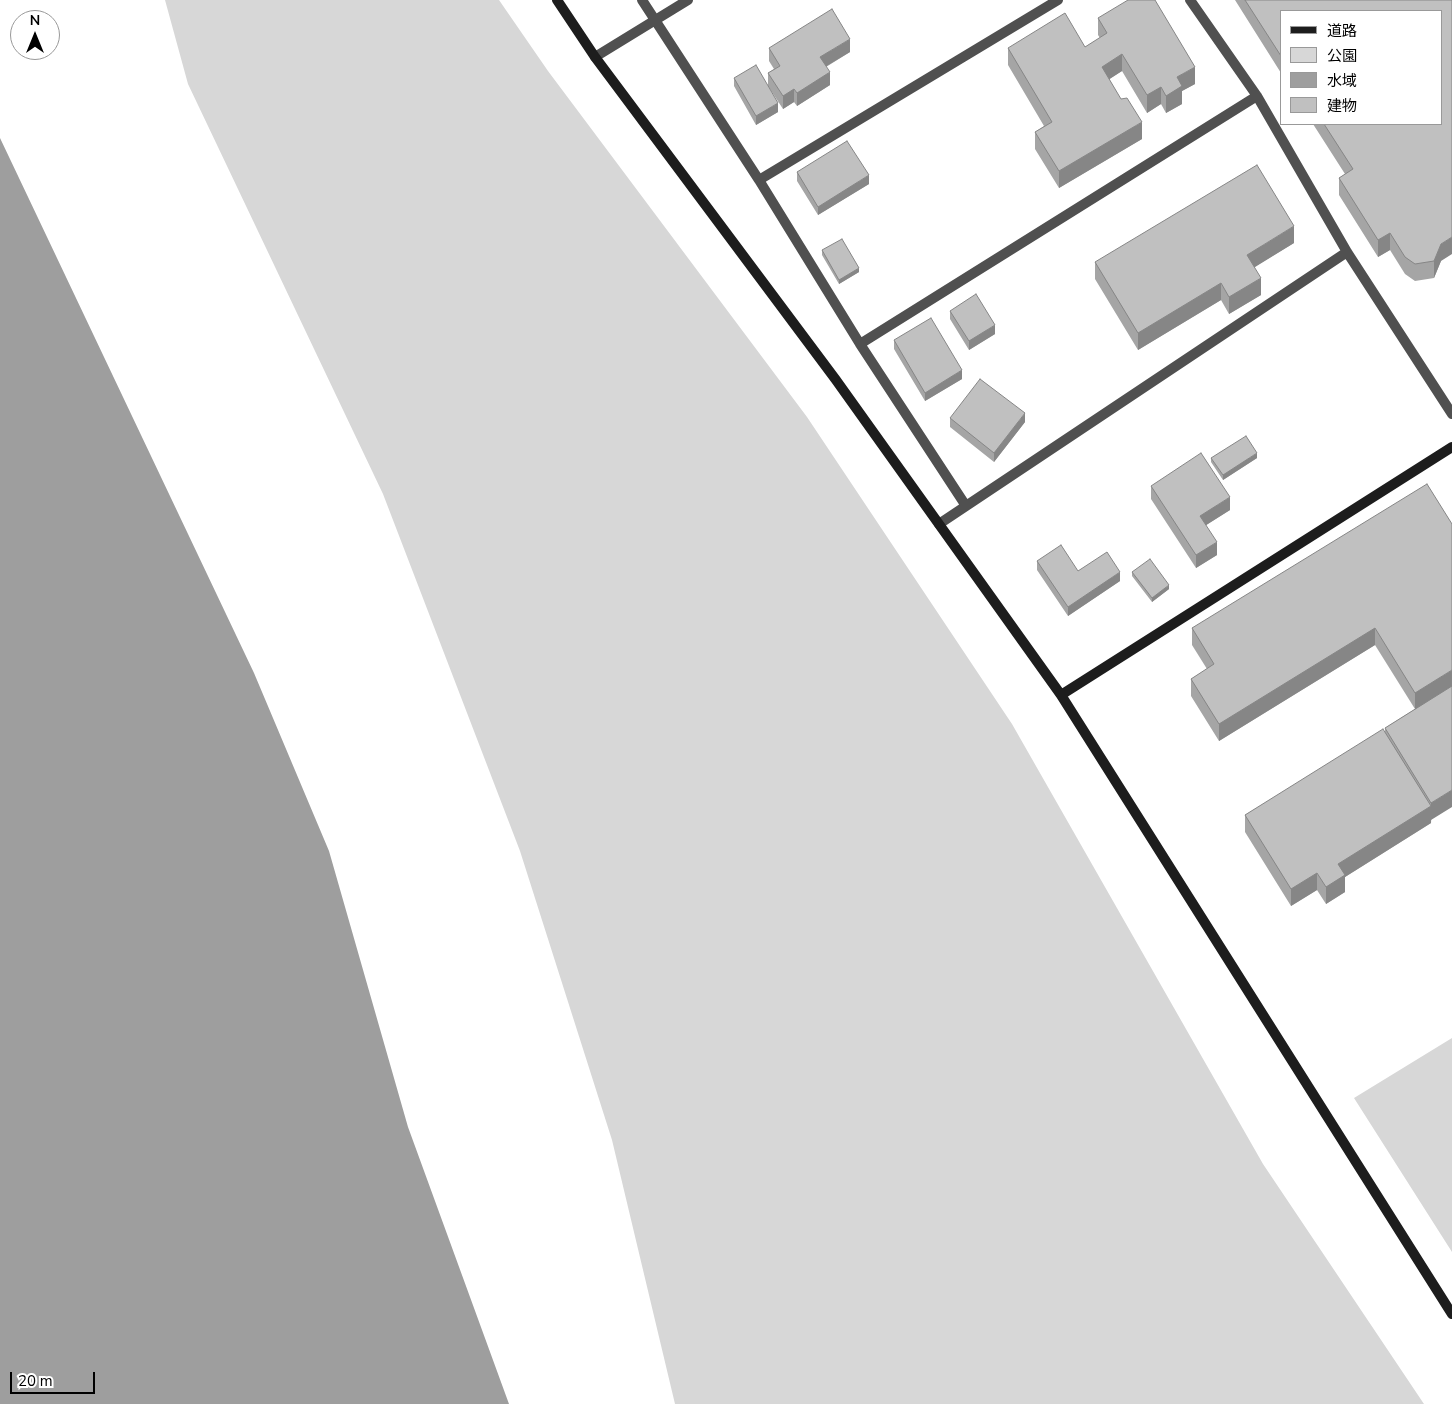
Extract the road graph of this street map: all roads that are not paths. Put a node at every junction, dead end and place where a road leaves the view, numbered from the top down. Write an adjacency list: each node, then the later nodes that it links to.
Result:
1 (557, 0): 7 (street)
2 (642, 0): 6 (street)
3 (688, 0): 6 (street)
4 (1058, 0): 9 (street)
5 (1190, 0): 8 (street)
6 (655, 21): 7 (street); 9 (street)
7 (595, 56): 15 (street)
8 (1257, 96): 10 (street); 11 (street)
9 (760, 180): 11 (street)
10 (1347, 252): 12 (street); 14 (street)
11 (860, 344): 14 (street)
12 (1452, 414)
13 (1452, 447): 16 (street)
14 (966, 506): 15 (street)
15 (939, 524): 16 (street)
16 (1061, 695): 17 (street)
17 (1452, 1314)

